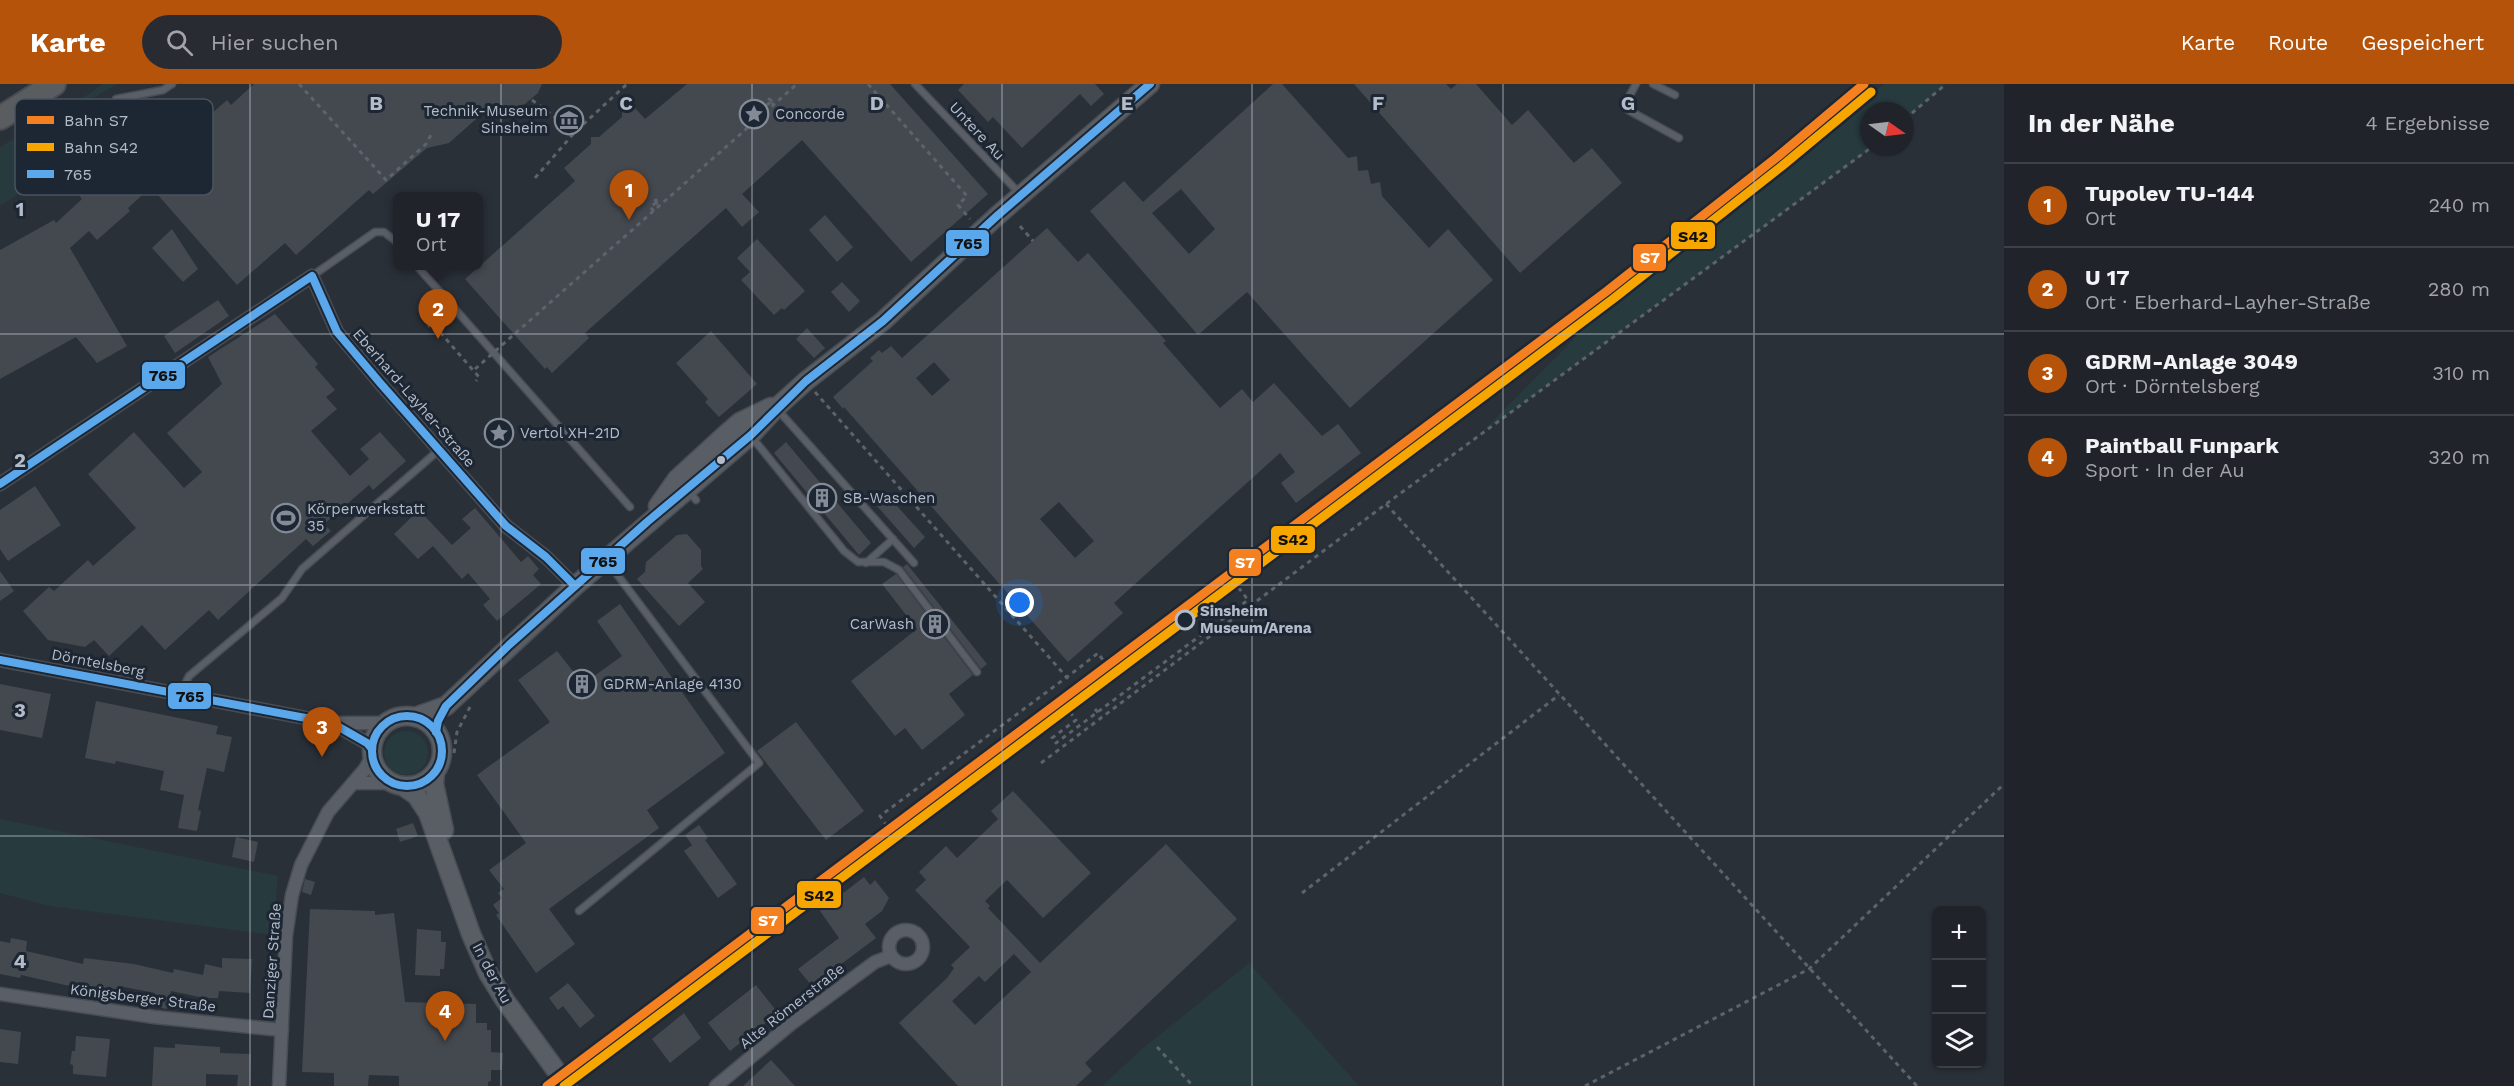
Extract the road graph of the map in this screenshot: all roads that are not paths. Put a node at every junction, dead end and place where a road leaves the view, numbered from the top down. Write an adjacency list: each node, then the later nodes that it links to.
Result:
1 (54, 84): 8 (highway)
2 (172, 84): 9 (lane)
3 (915, 84): 13 (lane, Untere Au)
4 (1148, 84): 13 (street)
5 (1636, 84): 12 (lane)
6 (1653, 84): 7 (lane)
7 (1675, 95)
8 (30, 99)
9 (116, 99)
10 (15, 109): 11 (highway)
11 (0, 118)
12 (1679, 138)
13 (1021, 195): 17 (street)
14 (393, 239): 16 (lane)
15 (421, 270): 21 (lane)
16 (312, 276): 19 (street, Eberhard-Layher-Straße); 20 (street)
17 (780, 404): 18 (street); 22 (street); 23 (lane)
18 (751, 435): 22 (street); 25 (lane)
19 (439, 450): 27 (street, Eberhard-Layher-Straße); 30 (lane)
20 (0, 484)
21 (630, 507)
22 (647, 522): 24 (street)
23 (893, 539): 25 (lane); 26 (lane)
24 (606, 559): 27 (street); 41 (lane)
25 (866, 563): 29 (lane)
26 (914, 563)
27 (575, 586): 31 (street)
28 (0, 660): 30 (street, Dörntelsberg)
29 (977, 672)
30 (180, 694): 33 (street, Dörntelsberg)
31 (446, 706): 32 (street); 35 (street)
32 (415, 717): 34 (street); 35 (street)
33 (332, 723): 34 (street, Dörntelsberg); 36 (street, Dörntelsberg)
34 (387, 723): 36 (street)
35 (436, 732): 37 (street)
36 (372, 752): 38 (street, Danziger Straße); 39 (street)
37 (435, 772): 39 (street); 40 (street, In der Au)
38 (353, 783): 39 (street); 44 (street, Danziger Straße)
39 (398, 785): 40 (street, In der Au)
40 (448, 867): 45 (street, In der Au)
41 (579, 911)
42 (891, 956): 47 (street, Alte Römerstraße)
43 (0, 994): 44 (street, Königsberger Straße)
44 (282, 1030): 46 (street, Danziger Straße)
45 (562, 1079)
46 (279, 1086)
47 (716, 1086)

